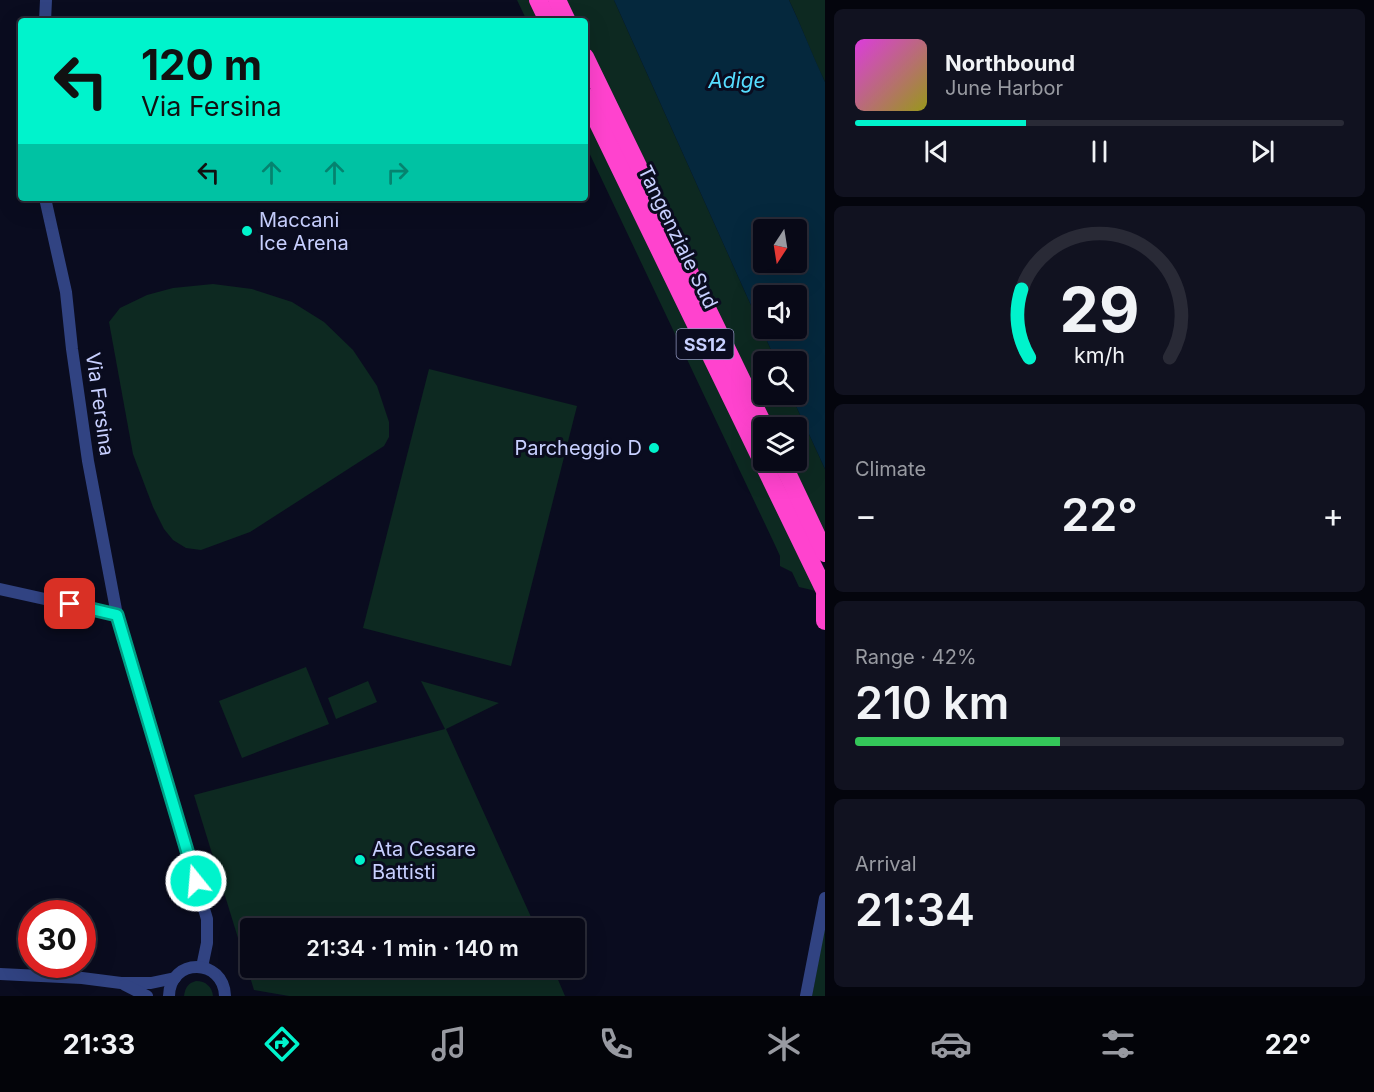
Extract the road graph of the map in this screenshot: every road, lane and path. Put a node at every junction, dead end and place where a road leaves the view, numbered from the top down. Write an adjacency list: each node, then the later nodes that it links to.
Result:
1 (46, 0): 4 (street)
2 (538, 0): 5 (highway)
3 (557, 0): 6 (highway)
4 (45, 18)
5 (547, 18)
6 (566, 18)
7 (588, 63): 10 (highway, Tangenziale Sud / SS12)
8 (588, 102): 14 (highway, Tangenziale Sud / SS12)
9 (46, 201): 15 (street, Via Fersina)
10 (760, 417)
11 (786, 471): 12 (highway)
12 (825, 553)
13 (0, 588): 15 (street)
14 (825, 593): 16 (highway)
15 (117, 615): 18 (street, Via Fersina)
16 (825, 621)
17 (825, 898): 25 (street)
18 (202, 967): 20 (street); 22 (street)
19 (0, 974): 21 (street)
20 (175, 978): 21 (street); 24 (street)
21 (121, 983): 23 (street)
22 (225, 995)
23 (147, 996)
24 (169, 996)
25 (806, 996)

